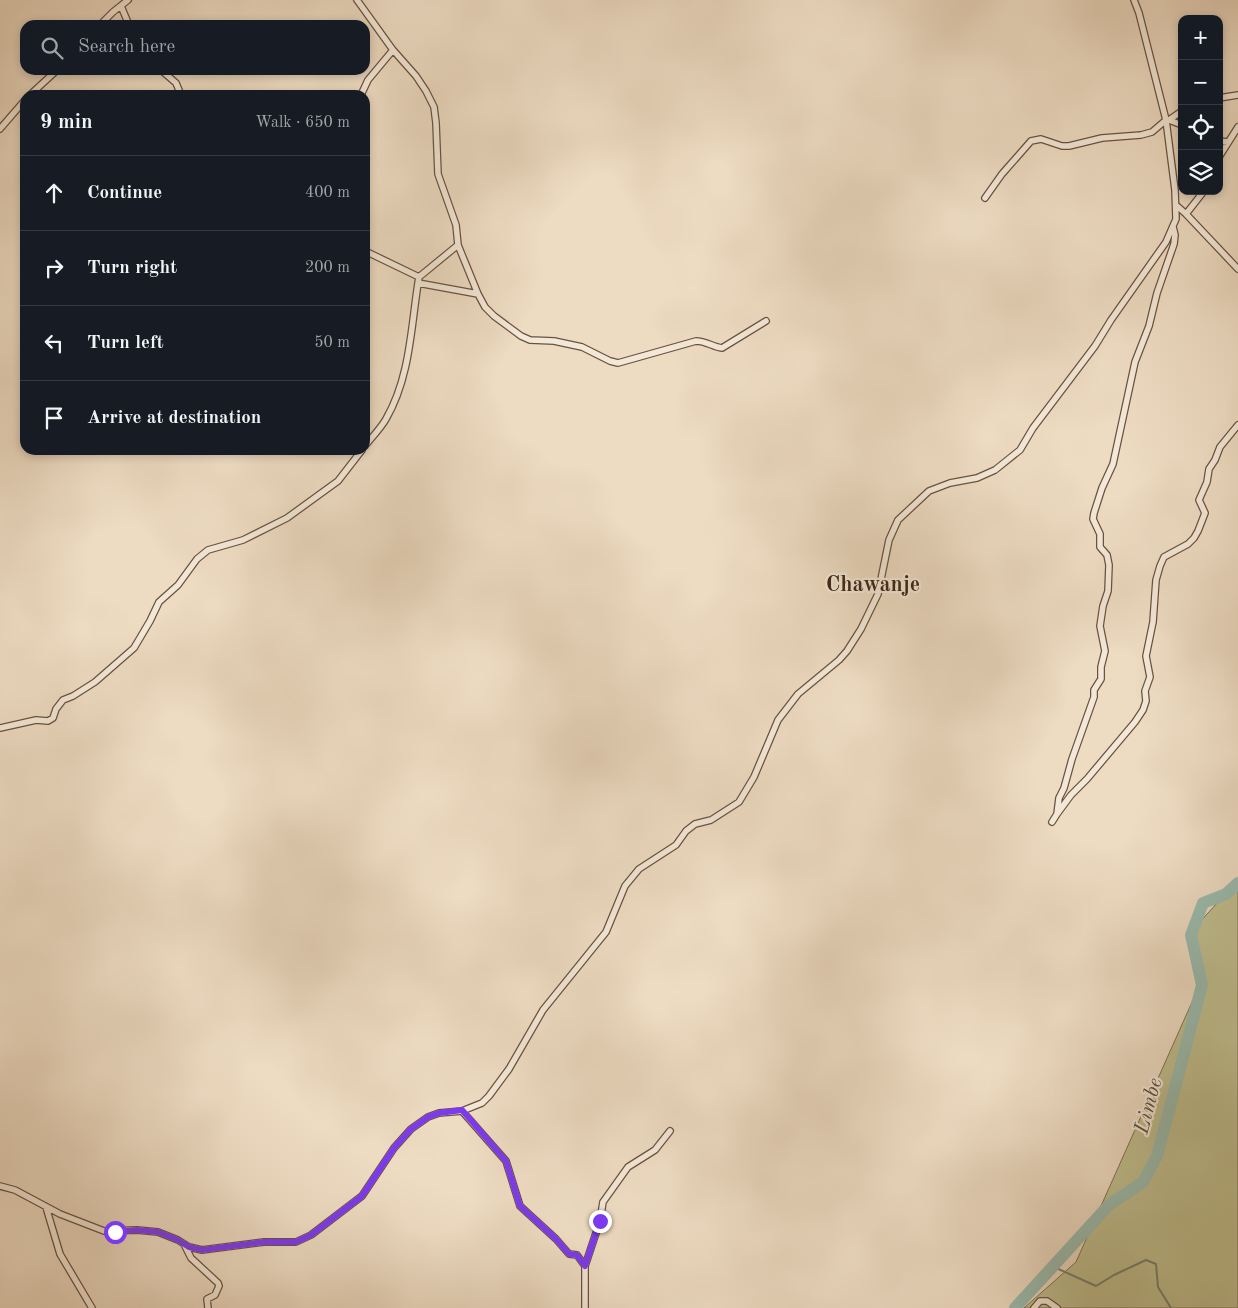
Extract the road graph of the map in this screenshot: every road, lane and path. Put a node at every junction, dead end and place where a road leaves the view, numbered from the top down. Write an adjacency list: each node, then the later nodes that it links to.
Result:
1 (128, 0): 4 (street)
2 (356, 0): 7 (street)
3 (1134, 0): 19 (street)
4 (121, 6): 5 (street); 6 (street)
5 (106, 20)
6 (127, 20)
7 (393, 50): 12 (street); 31 (street)
8 (52, 75): 10 (street)
9 (167, 75): 11 (street)
10 (35, 90)
11 (178, 90)
12 (363, 90)
13 (1238, 95): 14 (street)
14 (1223, 97)
15 (20, 106): 18 (street)
16 (1178, 113): 19 (street)
17 (0, 116): 18 (street)
18 (7, 120): 22 (street)
19 (1167, 120): 20 (street); 27 (street); 28 (street)
20 (1178, 124)
21 (1238, 127): 24 (street)
22 (0, 129)
23 (1223, 141): 24 (street)
24 (1228, 142): 25 (street)
25 (1223, 150)
26 (1201, 195): 29 (street)
27 (985, 198)
28 (1177, 206): 29 (street); 30 (street)
29 (1186, 214): 33 (street)
30 (1173, 227): 41 (street); 43 (street)
31 (458, 245): 34 (street); 35 (street)
32 (370, 254): 34 (street)
33 (1238, 269)
34 (418, 280): 35 (street); 38 (street)
35 (478, 294): 36 (street)
36 (766, 321)
37 (1238, 425): 41 (street)
38 (370, 440)
39 (358, 455): 40 (street)
40 (0, 728)
41 (1057, 814): 42 (street)
42 (1052, 822)
43 (462, 1110): 47 (street); 48 (street)
44 (670, 1131): 48 (street)
45 (0, 1186): 46 (street)
46 (46, 1207): 47 (street); 49 (street)
47 (184, 1244): 50 (street)
48 (585, 1266): 51 (street)
49 (92, 1308)
50 (208, 1308)
51 (585, 1308)
52 (1034, 1308): 53 (street)
53 (1056, 1308)

